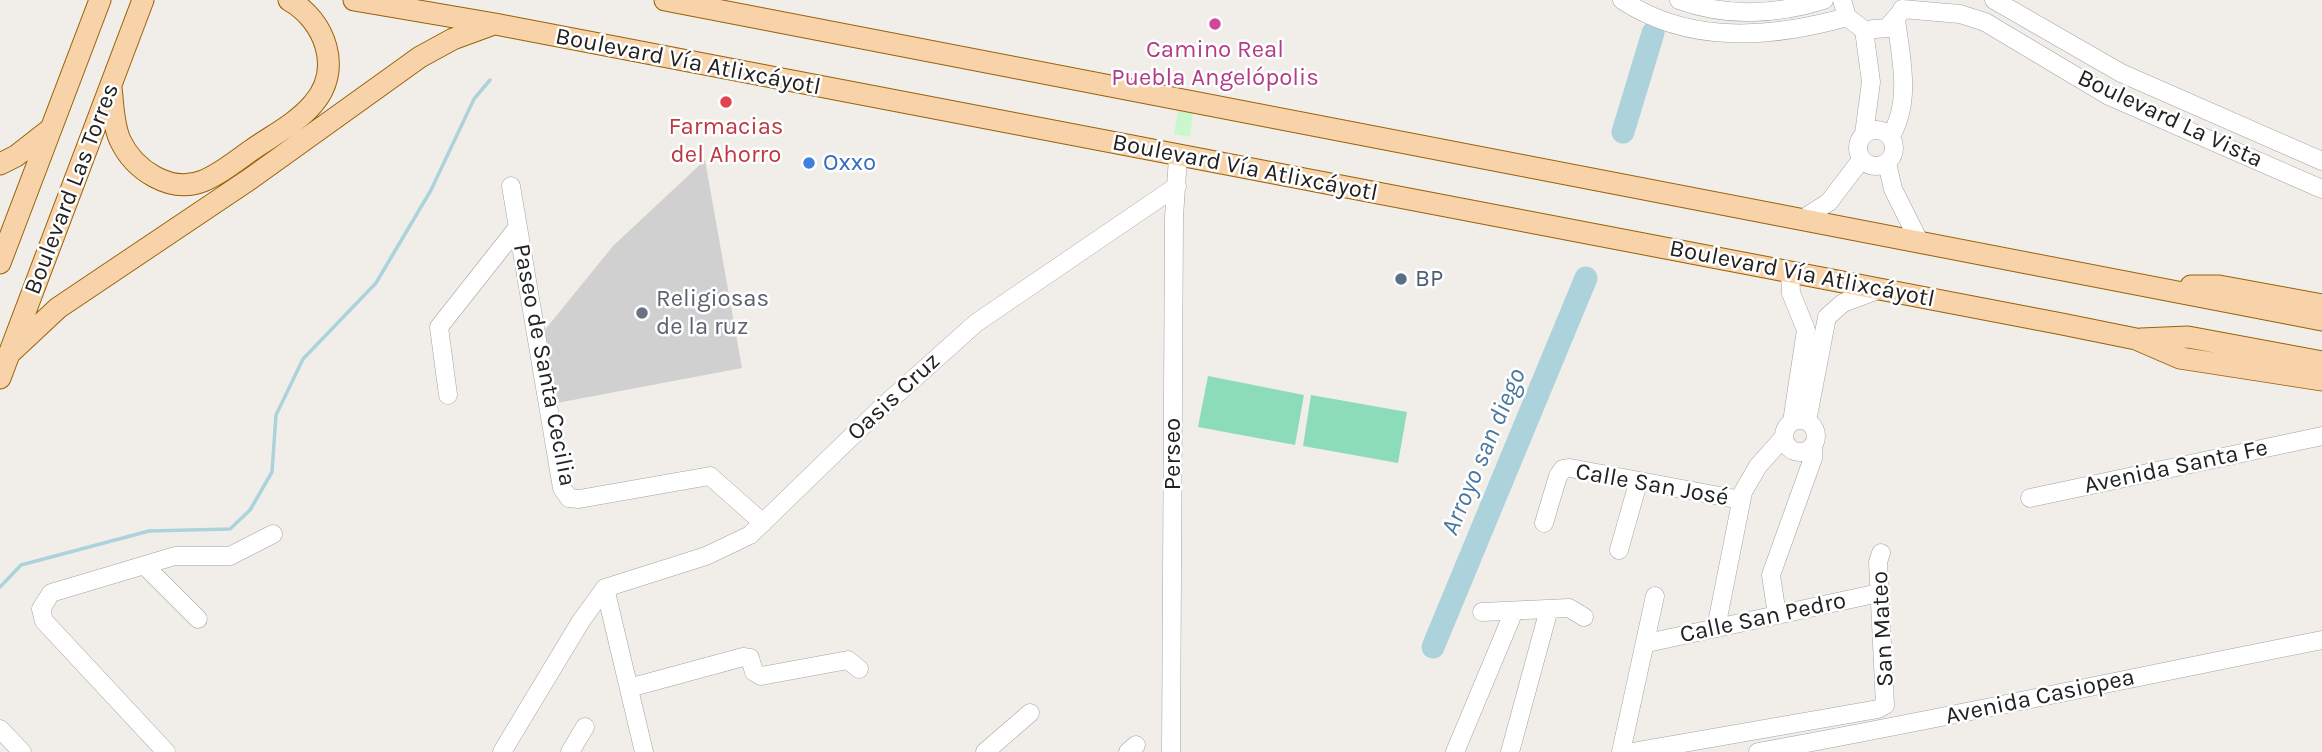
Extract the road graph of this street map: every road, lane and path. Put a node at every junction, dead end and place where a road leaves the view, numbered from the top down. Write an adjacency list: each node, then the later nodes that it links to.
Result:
1 (100, 0): 16 (main road, Boulevard Las Torres)
2 (289, 0): 14 (main road)
3 (354, 0): 12 (main road, Boulevard Vía Atlixcáyotl)
4 (665, 0): 28 (main road)
5 (1622, 0): 10 (street)
6 (1679, 0): 7 (street)
7 (1824, 0)
8 (1994, 0): 15 (street, Boulevard La Vista)
9 (142, 2): 14 (main road, Boulevard Las Torres)
10 (1844, 9): 13 (street)
11 (1900, 10): 13 (street); 17 (street, Boulevard La Vista); 19 (street)
12 (495, 24): 20 (main road, Boulevard Vía Atlixcáyotl); 38 (main road)
13 (1864, 30): 18 (street)
14 (111, 87): 38 (main road, Boulevard Las Torres)
15 (2200, 106): 17 (street); 22 (street, Boulevard La Vista)
16 (50, 130): 24 (main road); 31 (main road, Boulevard Las Torres)
17 (2188, 130): 27 (street, Boulevard La Vista)
18 (1864, 134): 19 (street); 21 (street)
19 (1890, 137): 23 (street)
20 (1178, 157): 26 (street, Perseo); 32 (main road, Boulevard Vía Atlixcáyotl)
21 (1861, 160): 23 (street); 28 (street)
22 (2322, 161)
23 (1887, 163): 30 (street)
24 (0, 164)
25 (512, 186): 29 (street, Paseo de Santa Cecilia)
26 (1177, 186): 49 (street, Oasis Cruz); 78 (street, Perseo)
27 (2322, 188)
28 (1801, 220): 30 (main road)
29 (518, 227): 42 (street); 49 (street, Paseo de Santa Cecilia)
30 (1920, 243): 34 (main road)
31 (0, 263)
32 (1790, 272): 33 (main road, Boulevard Vía Atlixcáyotl); 43 (street)
33 (1880, 289): 37 (main road, Boulevard Vía Atlixcáyotl); 43 (street)
34 (2165, 290): 35 (main road); 36 (main road)
35 (2322, 305)
36 (2322, 320)
37 (2136, 340): 39 (main road, Boulevard Vía Atlixcáyotl); 41 (main road, Boulevard Vía Atlixcáyotl)
38 (11, 352): 40 (main road, Boulevard Las Torres)
39 (2322, 362)
40 (0, 378)
41 (2322, 380)
42 (449, 395)
43 (1794, 427): 45 (street); 45 (street); 48 (street)
44 (2322, 436): 47 (street, Avenida Santa Fe)
45 (1813, 448): 61 (street)
46 (1638, 483): 48 (street, Calle San José); 50 (street, Calle San José); 52 (street)
47 (2029, 498)
48 (1741, 500): 64 (street)
49 (763, 523): 55 (street, Oasis Cruz)
50 (1544, 523)
51 (273, 534): 54 (street)
52 (1619, 550)
53 (1881, 553): 56 (street, San Mateo)
54 (144, 565): 63 (street); 72 (street)
55 (605, 588): 68 (street); 74 (street)
56 (1879, 593): 61 (street, Calle San Pedro); 82 (street, San Mateo)
57 (1655, 596): 66 (street)
58 (1549, 609): 59 (street); 62 (street); 80 (street)
59 (1514, 611): 60 (street); 79 (street)
60 (1482, 612)
61 (1777, 615): 64 (street, Calle San Pedro)
62 (1584, 617)
63 (198, 619)
64 (1716, 628): 66 (street, Calle San Pedro)
65 (2322, 640): 83 (street, Avenida Casiopea)
66 (1647, 643): 81 (street)
67 (859, 669): 68 (street)
68 (629, 688): 76 (street)
69 (1030, 713): 77 (street)
70 (585, 727): 75 (street)
71 (0, 729): 73 (street)
72 (162, 751)
73 (22, 752)
74 (502, 752)
75 (570, 752)
76 (645, 752)
77 (985, 752)
78 (1171, 752)
79 (1455, 752)
80 (1510, 752)
81 (1621, 752)
82 (1632, 752)
83 (1758, 752)

